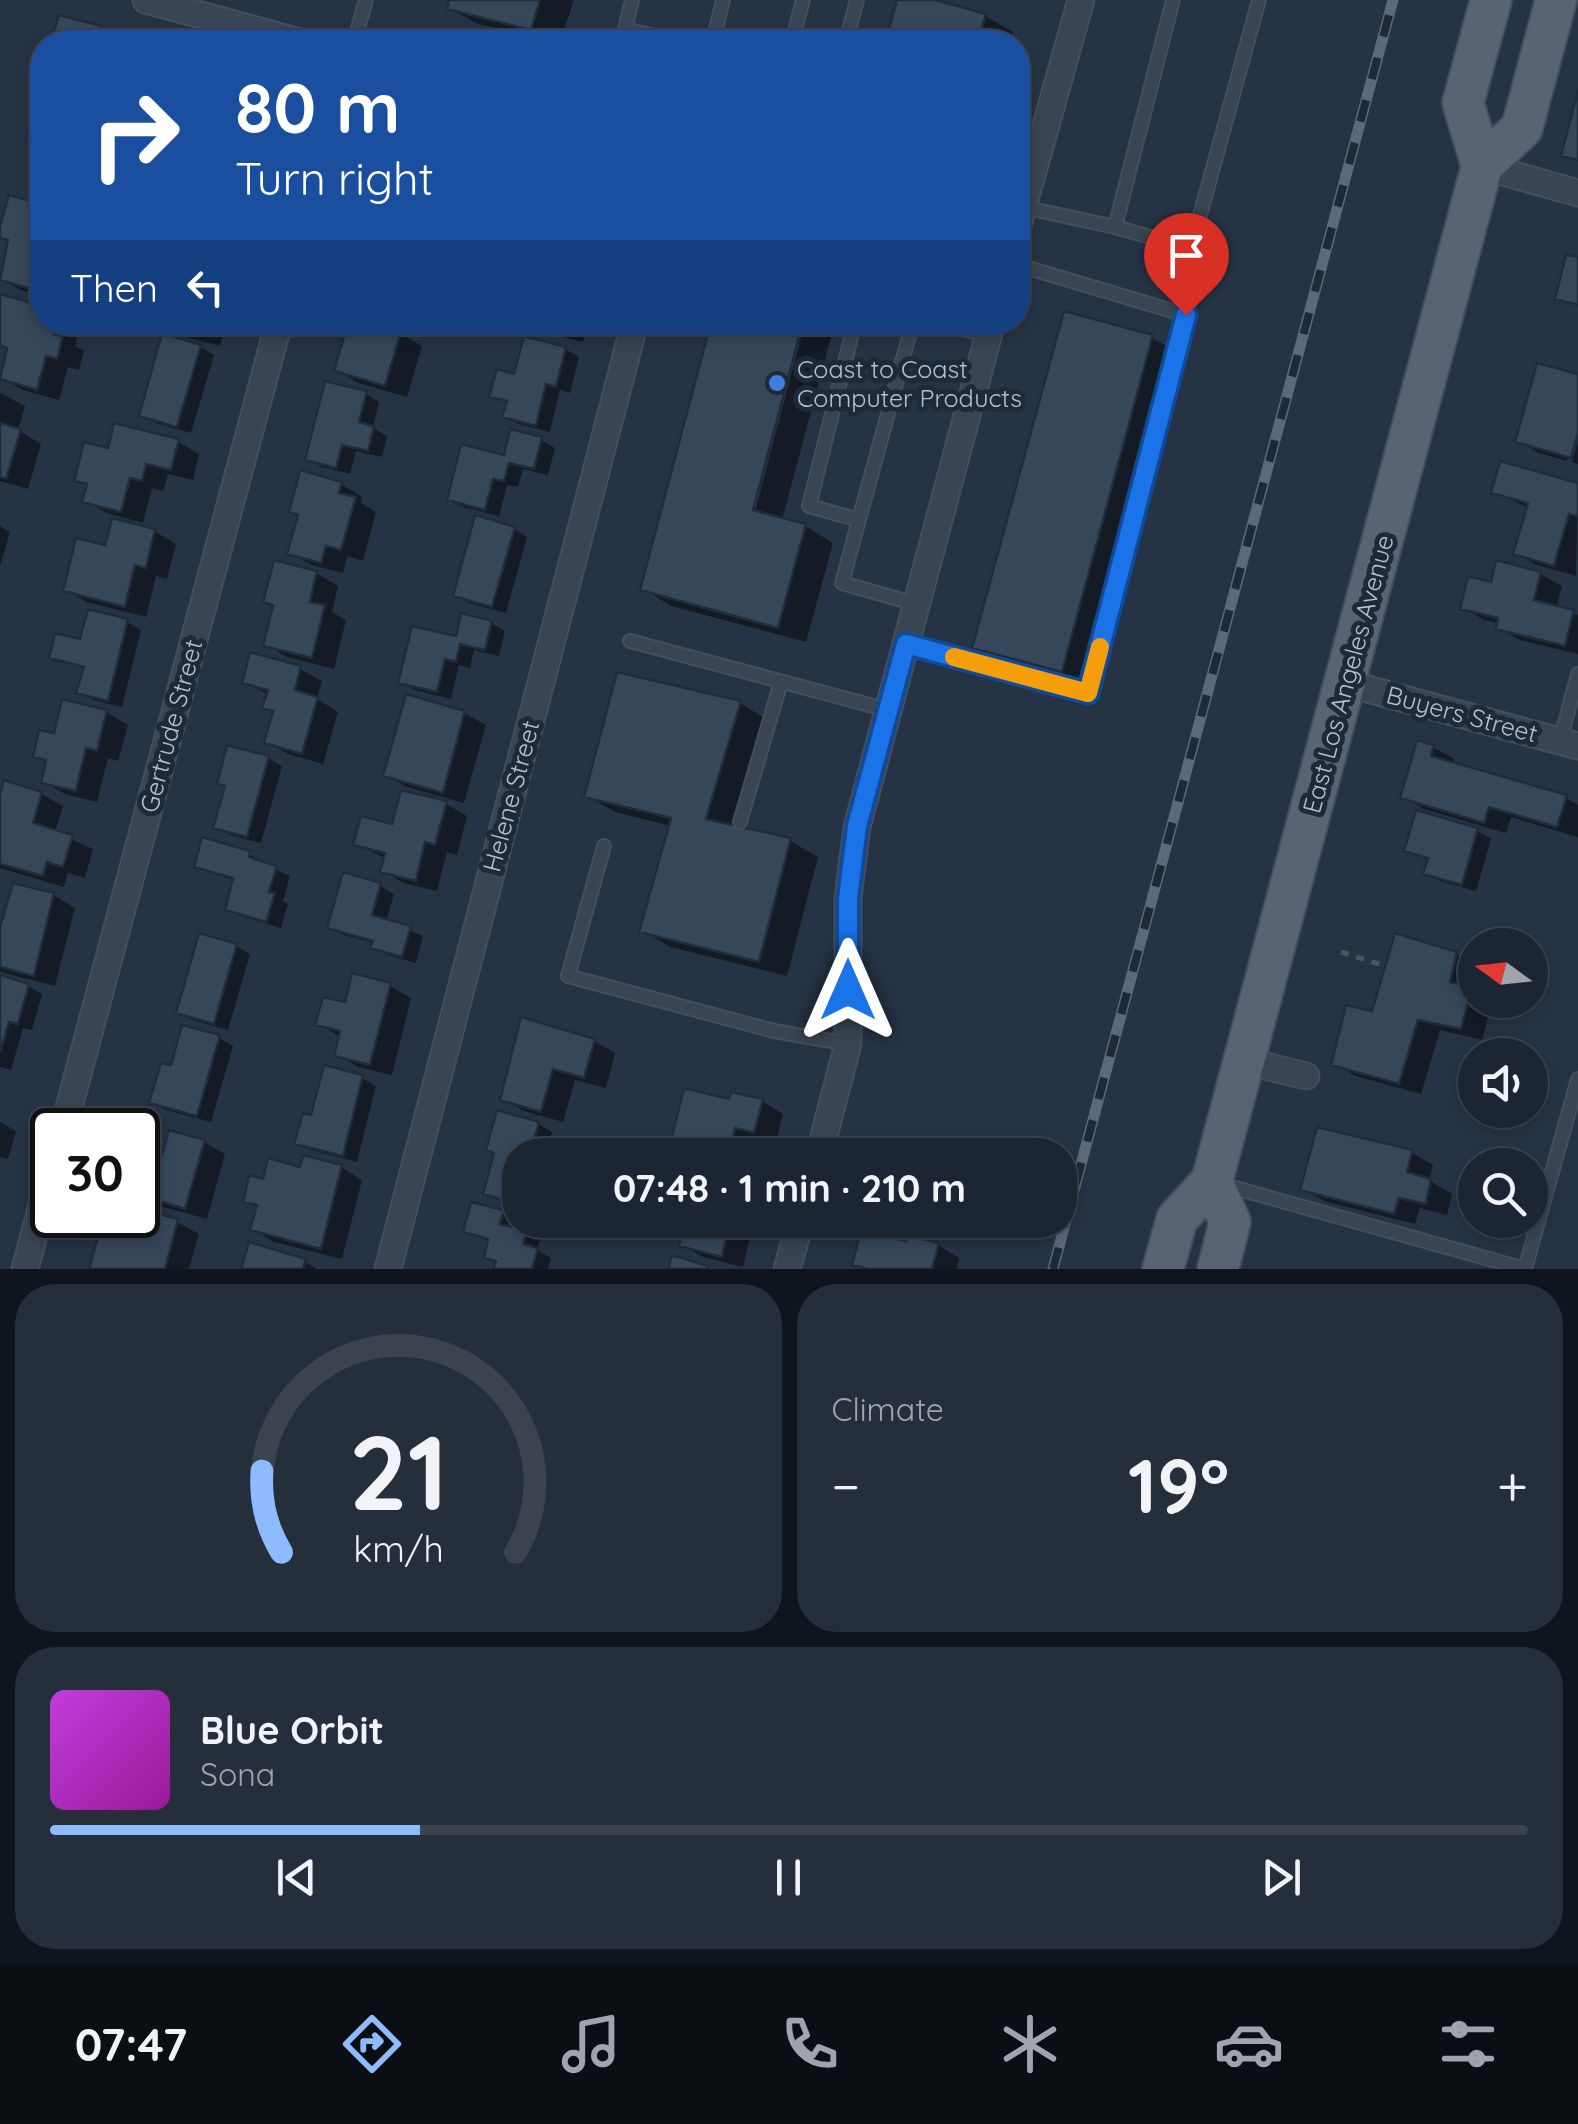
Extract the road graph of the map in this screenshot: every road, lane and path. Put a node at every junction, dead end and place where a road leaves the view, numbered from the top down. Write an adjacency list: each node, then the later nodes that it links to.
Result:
1 (146, 0): 12 (street)
2 (366, 0): 14 (lane)
3 (632, 0): 15 (lane)
4 (724, 0): 16 (lane)
5 (804, 0): 17 (lane)
6 (858, 0): 18 (lane)
7 (1081, 0): 20 (street)
8 (1173, 0): 23 (lane)
9 (1259, 0): 23 (lane)
10 (1491, 0): 19 (main road)
11 (1556, 0): 19 (main road)
12 (209, 8): 13 (street)
13 (268, 30)
14 (357, 30)
15 (628, 30)
16 (716, 30)
17 (795, 30)
18 (849, 30)
19 (1482, 166): 21 (street); 36 (main road, East Los Angeles Avenue)
20 (1030, 181)
21 (1578, 193)
22 (1030, 217): 23 (lane)
23 (1115, 228)
24 (1030, 269): 33 (lane)
25 (276, 335): 47 (street, Gertrude Street)
26 (632, 335): 53 (street, Helene Street)
27 (852, 335): 30 (lane)
28 (910, 335): 30 (lane)
29 (989, 335): 31 (street)
30 (859, 520): 31 (lane)
31 (916, 604): 33 (street)
32 (630, 640): 35 (lane)
33 (906, 644): 37 (street)
34 (1578, 674): 38 (lane)
35 (781, 682): 37 (lane); 39 (lane)
36 (1345, 683): 38 (street, Buyers Street); 44 (main road, East Los Angeles Avenue)
37 (888, 710): 43 (street)
38 (1569, 744)
39 (740, 822)
40 (604, 846): 43 (lane)
41 (1341, 952): 42 (path)
42 (1385, 966)
43 (848, 1044): 48 (street)
44 (1245, 1061): 45 (street); 49 (main road, East Los Angeles Avenue)
45 (1306, 1076)
46 (1578, 1079): 49 (lane)
47 (68, 1108)
48 (823, 1138)
49 (1212, 1181): 55 (main road, East Los Angeles Avenue); 56 (main road)
50 (33, 1238): 52 (street)
51 (796, 1238): 54 (street)
52 (25, 1269)
53 (388, 1269)
54 (787, 1269)
55 (1163, 1269)
56 (1218, 1269)

